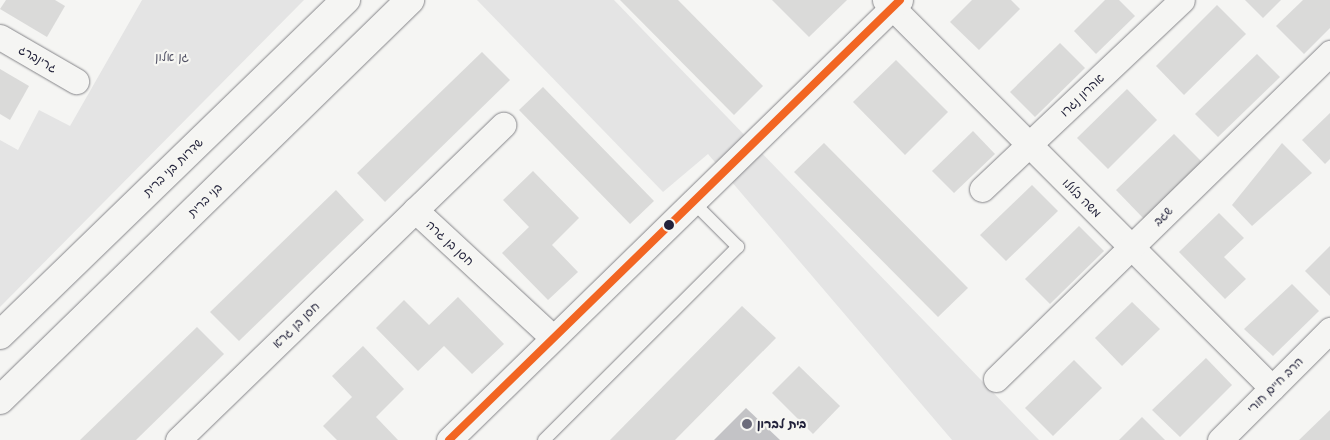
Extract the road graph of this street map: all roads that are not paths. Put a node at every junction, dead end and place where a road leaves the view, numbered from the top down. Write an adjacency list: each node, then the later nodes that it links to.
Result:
1 (346, 0): 15 (main road, שדרות בני ברית)
2 (410, 0): 19 (main road, בני ברית)
3 (1182, 0): 9 (street, אהרון נגרו)
4 (893, 2): 9 (street, משה בלולו); 11 (street)
5 (0, 37): 7 (street, גרינברג)
6 (1330, 53): 13 (street, שגב)
7 (76, 81)
8 (502, 125): 12 (street, חסן בן גרה)
9 (1030, 145): 10 (street, אהרון נגרו); 13 (street, משה בלולו)
10 (982, 189)
11 (693, 202): 16 (street); 22 (lane)
12 (415, 210): 16 (street, חסן בן גרה); 20 (street, חסן בן גרא)
13 (1131, 247): 17 (street, שגב); 18 (street, משה בלולו)
14 (1330, 330): 18 (street, הרב חיים חורי)
15 (0, 335)
16 (553, 338): 21 (street)
17 (996, 379)
18 (1272, 388): 23 (street, הרב חיים חורי)
19 (0, 400)
20 (178, 440)
21 (449, 440)
22 (544, 440)
23 (1220, 440)

